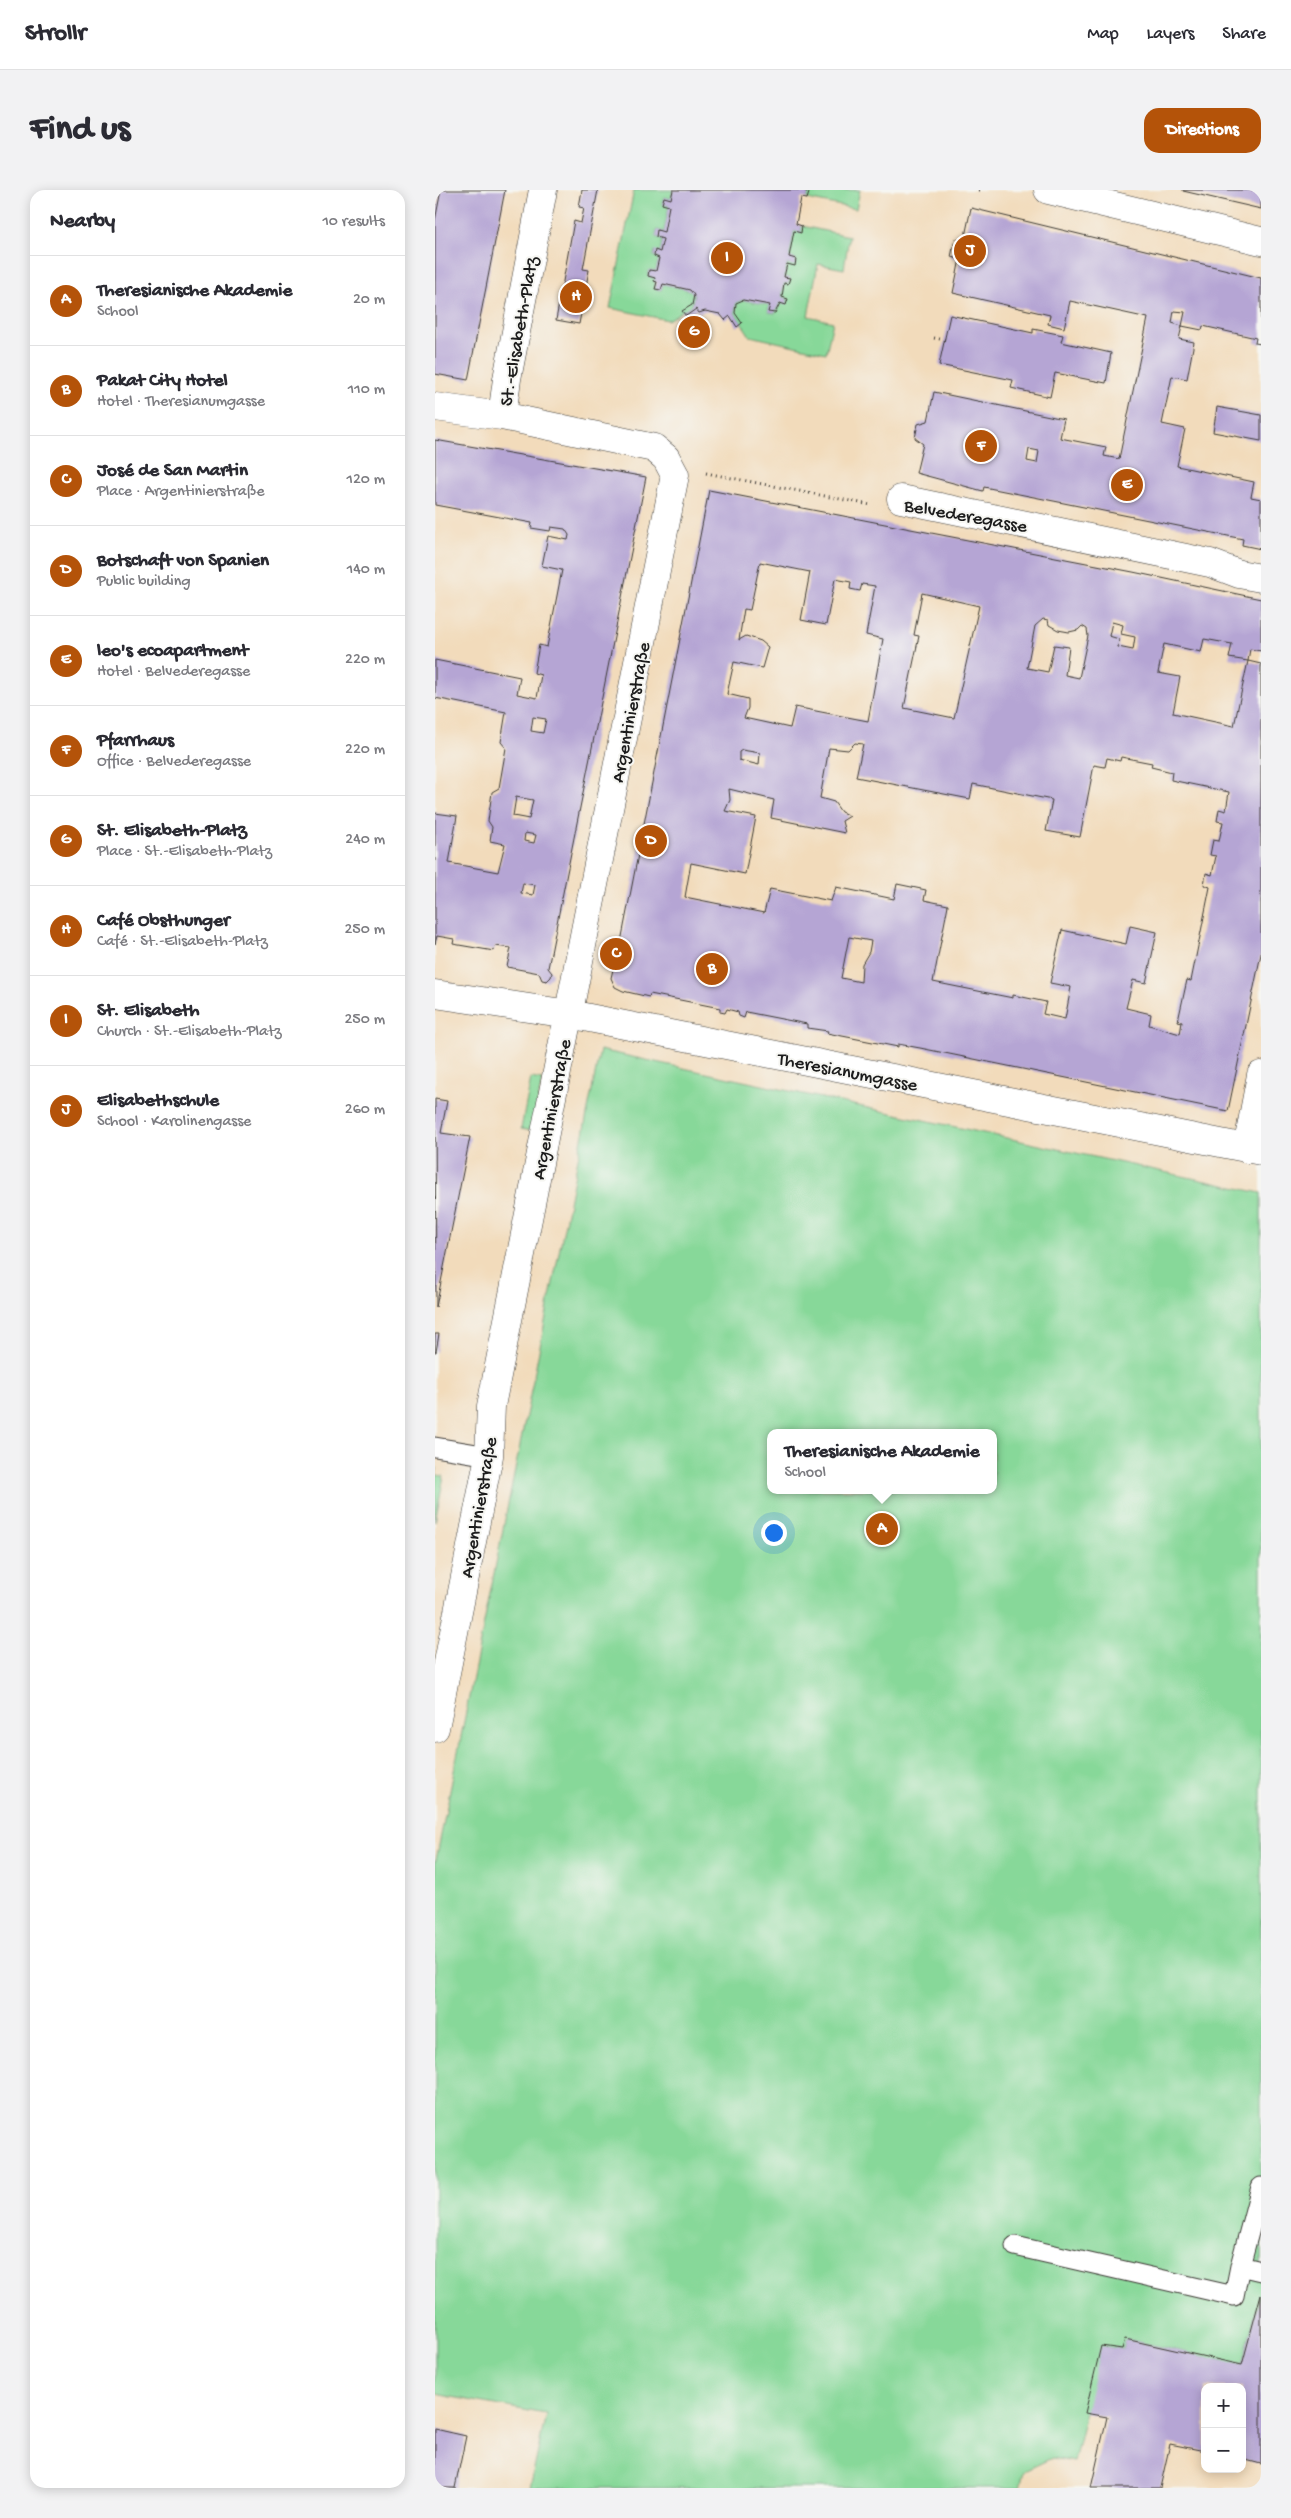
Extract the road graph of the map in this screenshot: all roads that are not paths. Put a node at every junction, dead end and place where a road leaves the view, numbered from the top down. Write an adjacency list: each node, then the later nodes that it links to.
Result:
1 (543, 190): 5 (street, St.-Elisabeth-Platz)
2 (1048, 190): 3 (street)
3 (1261, 241)
4 (435, 407): 5 (street)
5 (502, 416): 6 (street, St.-Elisabeth-Platz)
6 (671, 478): 10 (street, Argentinierstraße)
7 (901, 499): 8 (street, Belvederegasse)
8 (1261, 578)
9 (435, 994): 10 (street, Theresianumgasse)
10 (569, 1014): 12 (street, Theresianumgasse); 14 (street, Argentinierstraße)
11 (1261, 1075): 12 (street)
12 (1254, 1150)
13 (435, 1446): 14 (lane)
14 (489, 1456): 15 (street, Argentinierstraße)
15 (435, 1728)
16 (1261, 2187): 18 (lane)
17 (1015, 2246): 18 (lane)
18 (1241, 2266): 19 (lane)
19 (1261, 2271)

